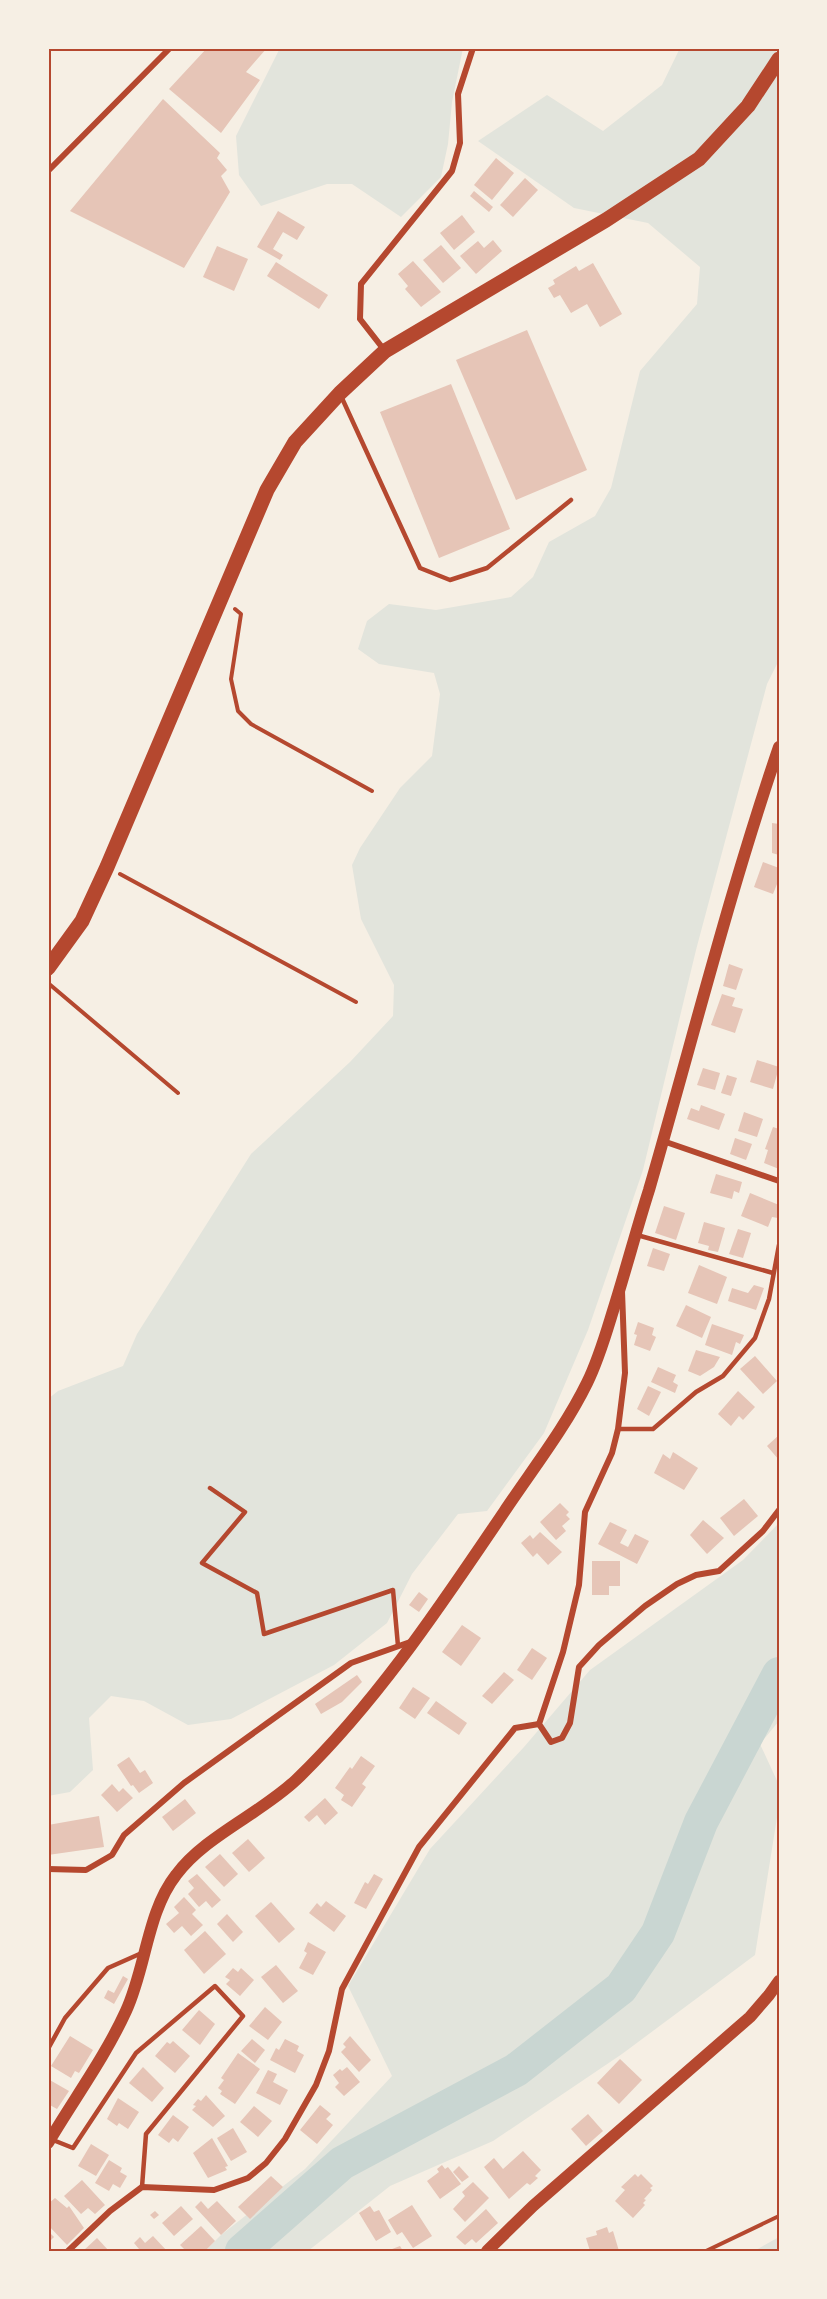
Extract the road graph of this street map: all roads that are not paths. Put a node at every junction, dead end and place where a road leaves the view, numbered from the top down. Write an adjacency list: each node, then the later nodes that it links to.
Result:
1 (170, 48): 4 (street)
2 (473, 48): 5 (street)
3 (779, 59): 5 (main road)
4 (48, 171)
5 (386, 351): 6 (main road)
6 (340, 393): 7 (lane); 9 (main road)
7 (571, 500)
8 (779, 747): 10 (main road)
9 (48, 968)
10 (663, 1141): 11 (street); 12 (main road)
11 (779, 1181)
12 (636, 1234): 14 (lane); 15 (main road)
13 (779, 1245): 14 (lane)
14 (773, 1273): 16 (lane)
15 (622, 1282): 16 (street); 19 (main road)
16 (618, 1429): 21 (street)
17 (210, 1488): 20 (lane)
18 (779, 1510): 21 (street)
19 (413, 1641): 20 (street); 23 (main road)
20 (398, 1646): 22 (street)
21 (539, 1724): 27 (street)
22 (48, 1869)
23 (146, 1951): 25 (lane); 26 (main road)
24 (779, 1981): 29 (main road)
25 (48, 2049)
26 (49, 2141): 27 (lane)
27 (142, 2187): 28 (street)
28 (68, 2251)
29 (487, 2251)

